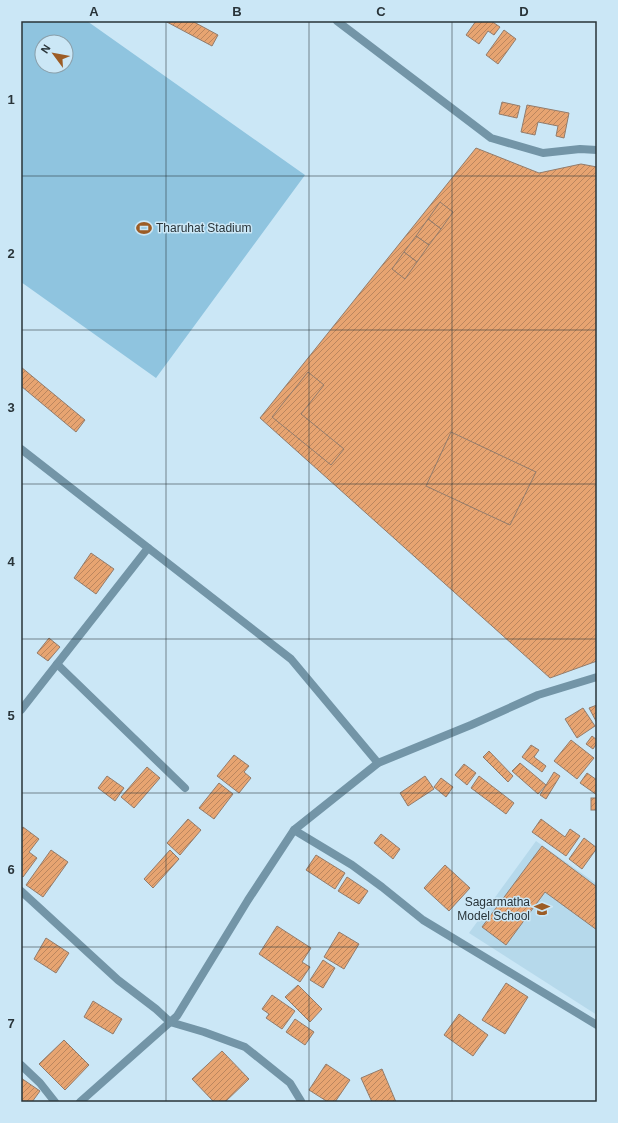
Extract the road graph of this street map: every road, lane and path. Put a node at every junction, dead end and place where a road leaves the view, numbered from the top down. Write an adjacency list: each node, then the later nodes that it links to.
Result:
1 (337, 21): 2 (street)
2 (597, 150)
3 (21, 449): 4 (street)
4 (148, 548): 5 (street); 8 (street)
5 (57, 664): 7 (street); 9 (street)
6 (597, 677): 8 (street)
7 (21, 710)
8 (378, 763): 10 (street)
9 (185, 788)
10 (294, 830): 12 (street); 13 (street)
11 (21, 891): 12 (street)
12 (170, 1022): 15 (street); 17 (street)
13 (597, 1025)
14 (21, 1065): 16 (street)
15 (301, 1101)
16 (55, 1102)
17 (80, 1102)

